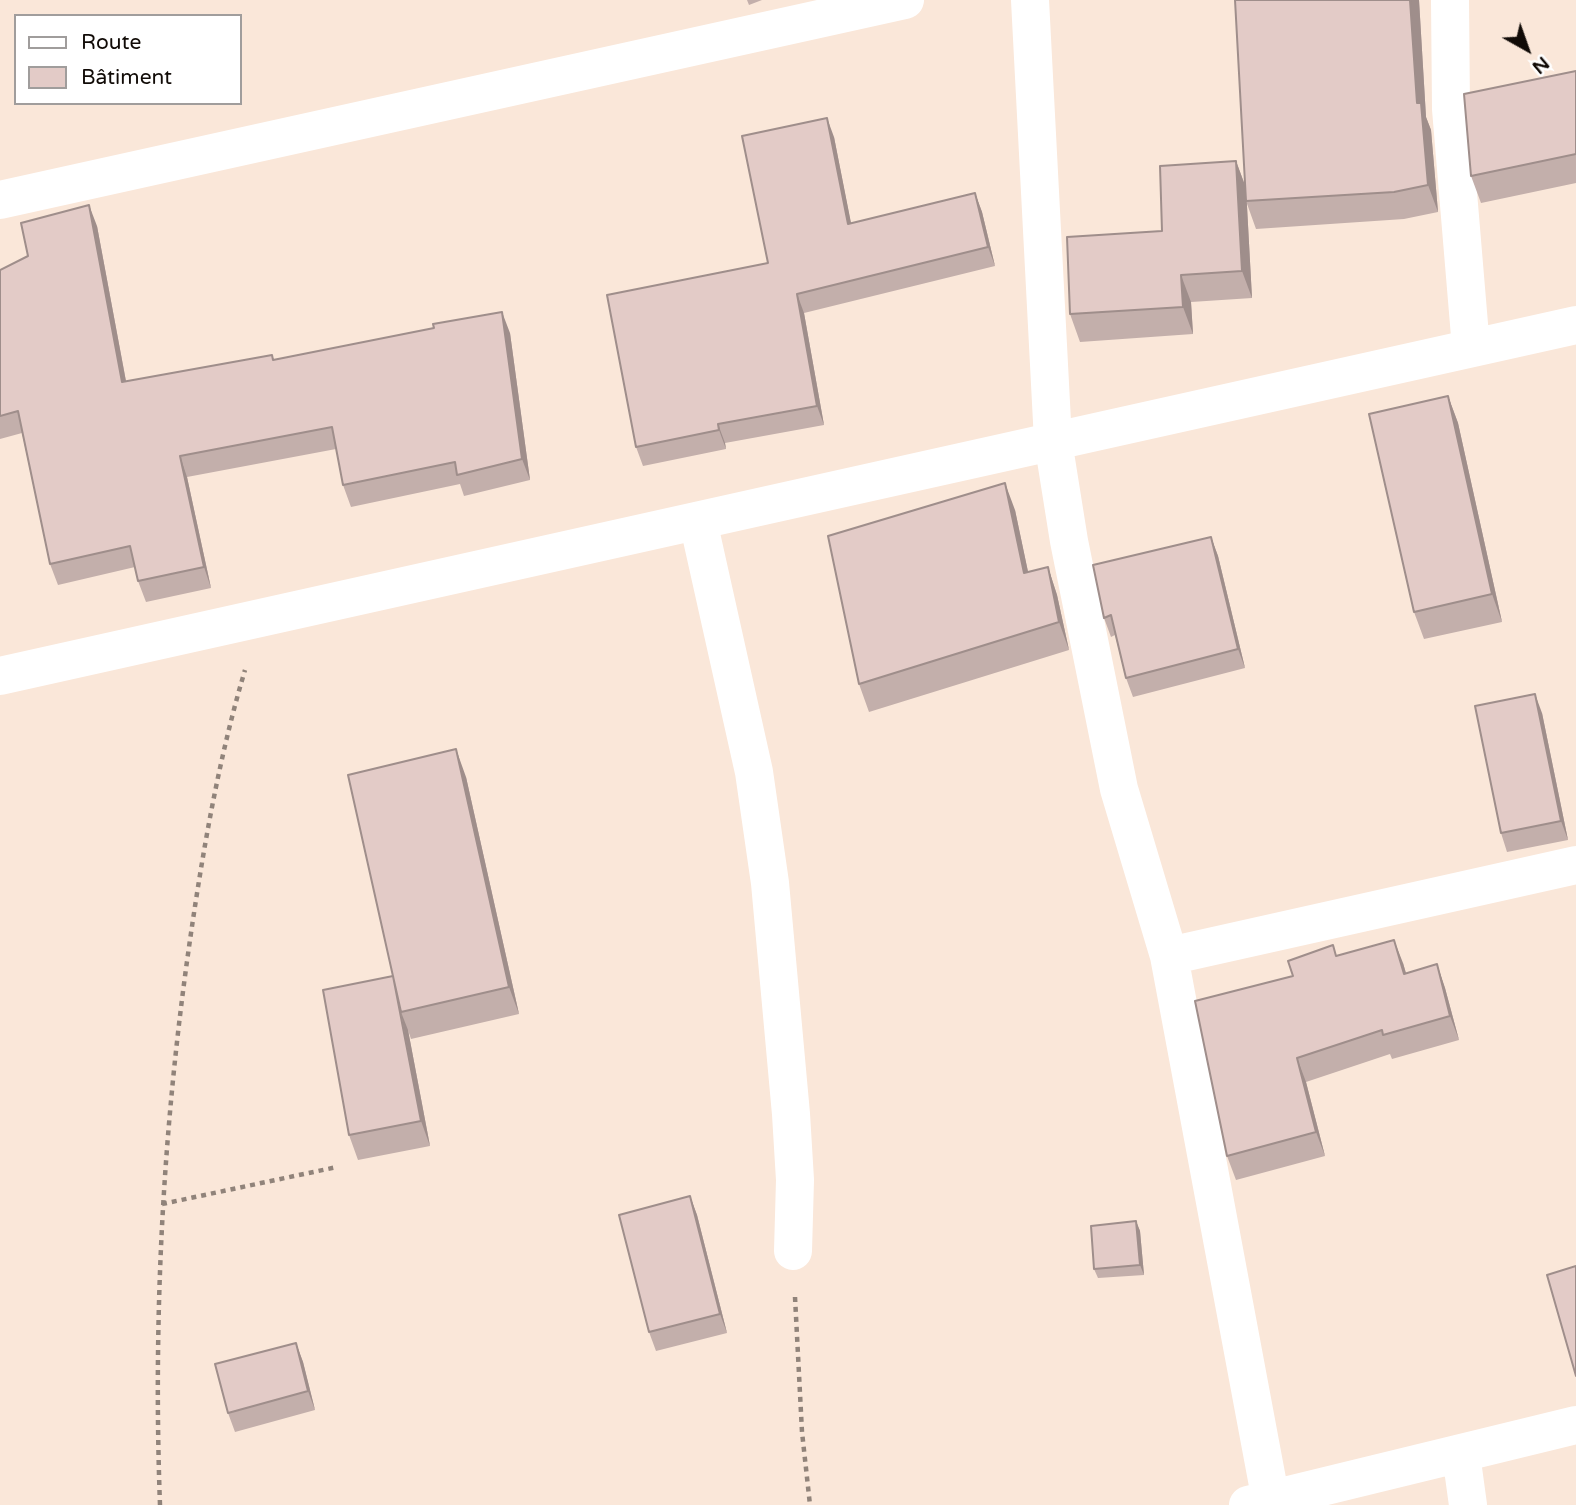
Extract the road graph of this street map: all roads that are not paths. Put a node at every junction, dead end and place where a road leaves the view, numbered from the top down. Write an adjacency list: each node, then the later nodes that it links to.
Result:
1 (905, 0): 4 (street)
2 (1030, 0): 7 (street)
3 (1450, 0): 6 (street)
4 (0, 200)
5 (1576, 325): 6 (street)
6 (1471, 348): 7 (street)
7 (1053, 441): 8 (street); 11 (street)
8 (698, 521): 9 (street); 12 (street)
9 (0, 676)
10 (1576, 865): 11 (street)
11 (1169, 956): 15 (street)
12 (793, 1251)
13 (1576, 1425): 14 (street)
14 (1461, 1454): 15 (street); 16 (street)
15 (1259, 1503)
16 (1468, 1505)

